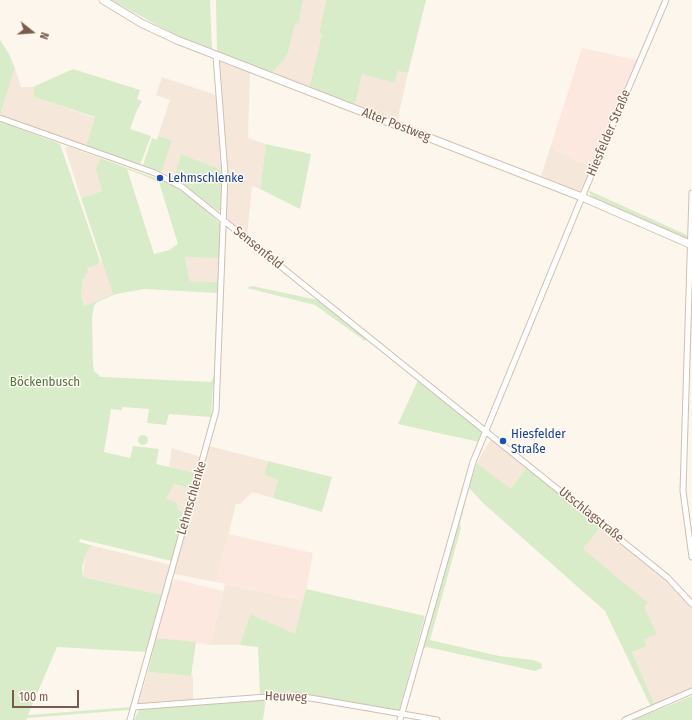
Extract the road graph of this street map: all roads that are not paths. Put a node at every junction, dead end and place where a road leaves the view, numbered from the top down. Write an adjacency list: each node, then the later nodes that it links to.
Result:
1 (103, 0): 3 (main road, Alter Postweg)
2 (666, 0): 6 (street, Hiesfelder Straße)
3 (216, 56): 6 (main road, Alter Postweg); 7 (street, Lehmschlenke)
4 (0, 118): 7 (street, Sensenfeld)
5 (692, 193): 8 (street)
6 (582, 197): 8 (main road, Alter Postweg); 9 (street, Hiesfelder Straße)
7 (223, 220): 9 (street, Sensenfeld); 13 (street, Lehmschlenke)
8 (691, 245): 10 (street)
9 (486, 430): 11 (street, Utschlagstraße); 14 (street, Hiesfelder Straße)
10 (692, 557)
11 (692, 604)
12 (692, 692): 18 (street)
13 (134, 707): 14 (street, Heuweg); 15 (street, Lehmschlenke)
14 (402, 713): 16 (street, Hiesfelder Straße); 17 (street, Heuweg)
15 (130, 720)
16 (400, 720)
17 (437, 720)
18 (625, 720)

